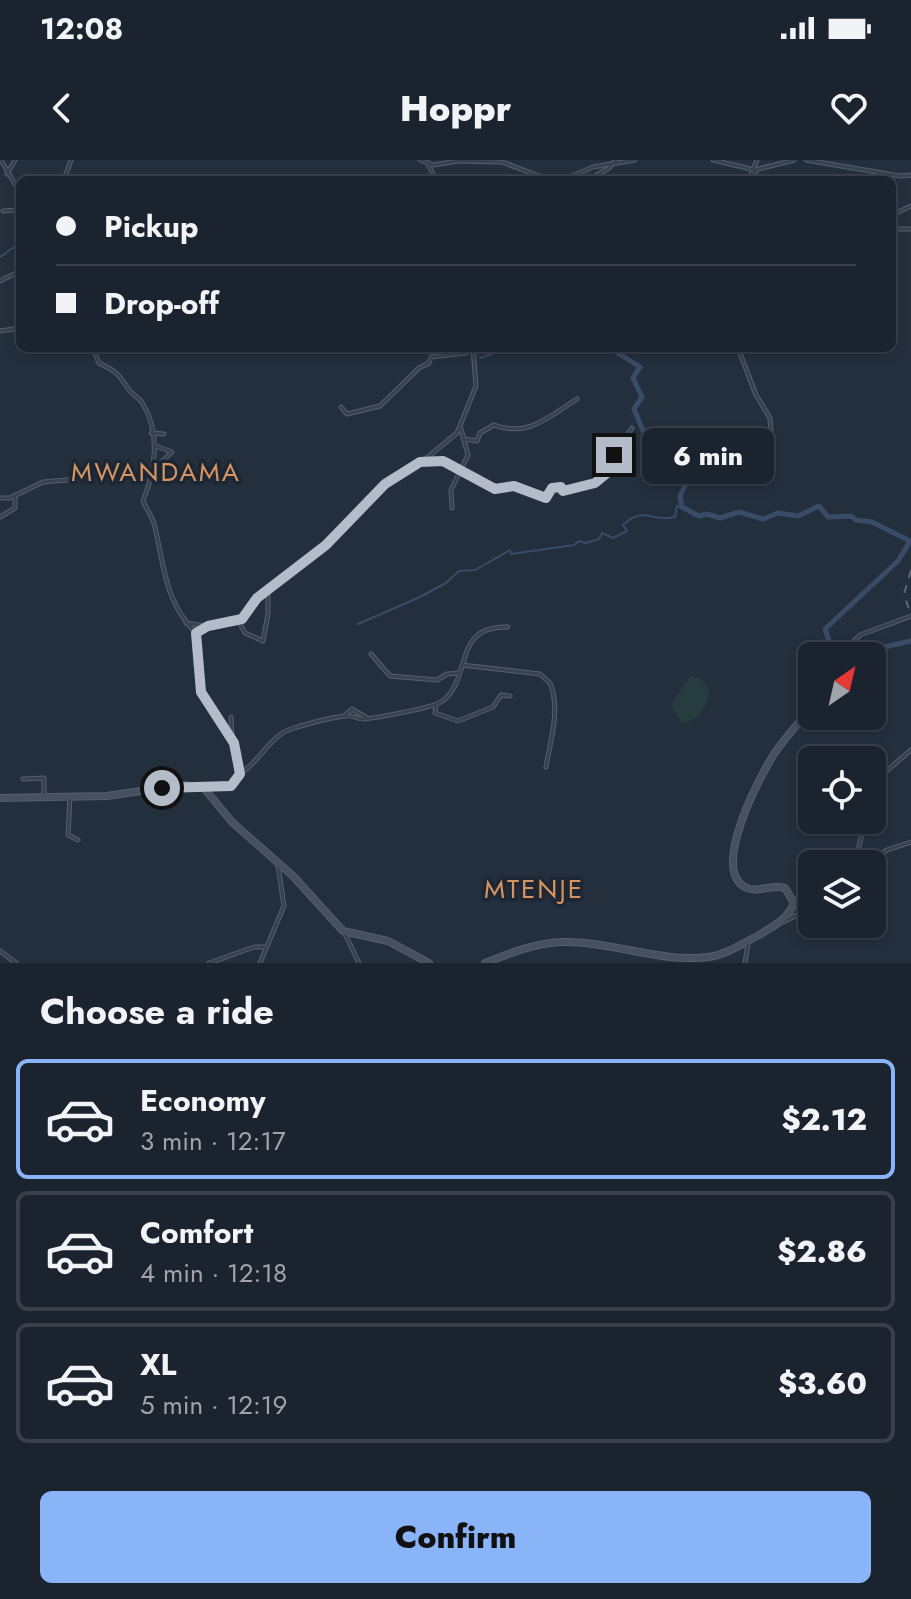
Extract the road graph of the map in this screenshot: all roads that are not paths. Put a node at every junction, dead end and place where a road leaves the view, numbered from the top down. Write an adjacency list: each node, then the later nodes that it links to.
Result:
1 (1, 160): 12 (street)
2 (15, 160): 12 (street)
3 (420, 160): 10 (street)
4 (635, 160): 9 (street)
5 (713, 160): 11 (street)
6 (757, 160): 11 (street)
7 (794, 160): 11 (street)
8 (806, 160): 13 (street)
9 (615, 162): 16 (street); 17 (street)
10 (428, 164): 14 (street); 15 (street)
11 (755, 170): 18 (street); 19 (street)
12 (6, 174): 20 (street)
13 (911, 175)
14 (434, 176)
15 (539, 176)
16 (575, 176)
17 (592, 176)
18 (751, 176)
19 (756, 176)
20 (16, 186)
21 (16, 210): 22 (street)
22 (3, 211)
23 (467, 352): 28 (street)
24 (473, 352): 29 (street)
25 (740, 352): 35 (street)
26 (95, 353): 31 (street)
27 (577, 399): 33 (street)
28 (341, 407)
29 (461, 426): 33 (street); 36 (street)
30 (632, 428): 37 (street)
31 (151, 433): 32 (street); 34 (street)
32 (164, 434)
33 (463, 439): 37 (street)
34 (154, 445): 38 (street); 38 (street)
35 (773, 459)
36 (420, 462): 37 (street); 44 (street)
37 (462, 470): 42 (street)
38 (154, 476): 47 (street)
39 (78, 479): 40 (street)
40 (15, 495): 41 (street); 43 (street)
41 (0, 498)
42 (452, 508)
43 (0, 517)
44 (268, 591): 46 (street); 46 (street)
45 (911, 616): 51 (street)
46 (239, 622): 48 (street)
47 (186, 623): 48 (street); 50 (street)
48 (208, 626): 50 (street)
49 (508, 627): 53 (street)
50 (196, 633): 61 (street)
51 (855, 642)
52 (371, 654): 54 (street)
53 (462, 665): 54 (street); 64 (street)
54 (459, 673): 56 (street)
55 (510, 696): 56 (street)
56 (436, 705): 59 (street)
57 (344, 716): 59 (street); 59 (street); 66 (street)
58 (231, 717): 61 (street)
59 (367, 718)
60 (798, 723): 77 (street)
61 (232, 740): 66 (street)
62 (908, 745): 63 (street)
63 (910, 751): 65 (street)
64 (546, 767)
65 (886, 771)
66 (240, 774): 68 (street)
67 (23, 779): 69 (street)
68 (203, 787): 70 (street); 75 (street)
69 (44, 796): 70 (street); 71 (street)
70 (70, 796): 72 (street)
71 (0, 798)
72 (78, 840)
73 (911, 842): 74 (street)
74 (886, 851)
75 (277, 862): 80 (street); 82 (street)
76 (798, 900): 77 (street)
77 (794, 903): 79 (street)
78 (798, 915): 79 (street)
79 (783, 922): 81 (street)
80 (344, 932): 87 (street); 88 (street)
81 (748, 940): 89 (street); 90 (street)
82 (265, 947): 85 (street); 86 (street)
83 (0, 951): 84 (street)
84 (16, 963)
85 (209, 963)
86 (260, 963)
87 (359, 963)
88 (429, 963)
89 (485, 963)
90 (745, 963)

